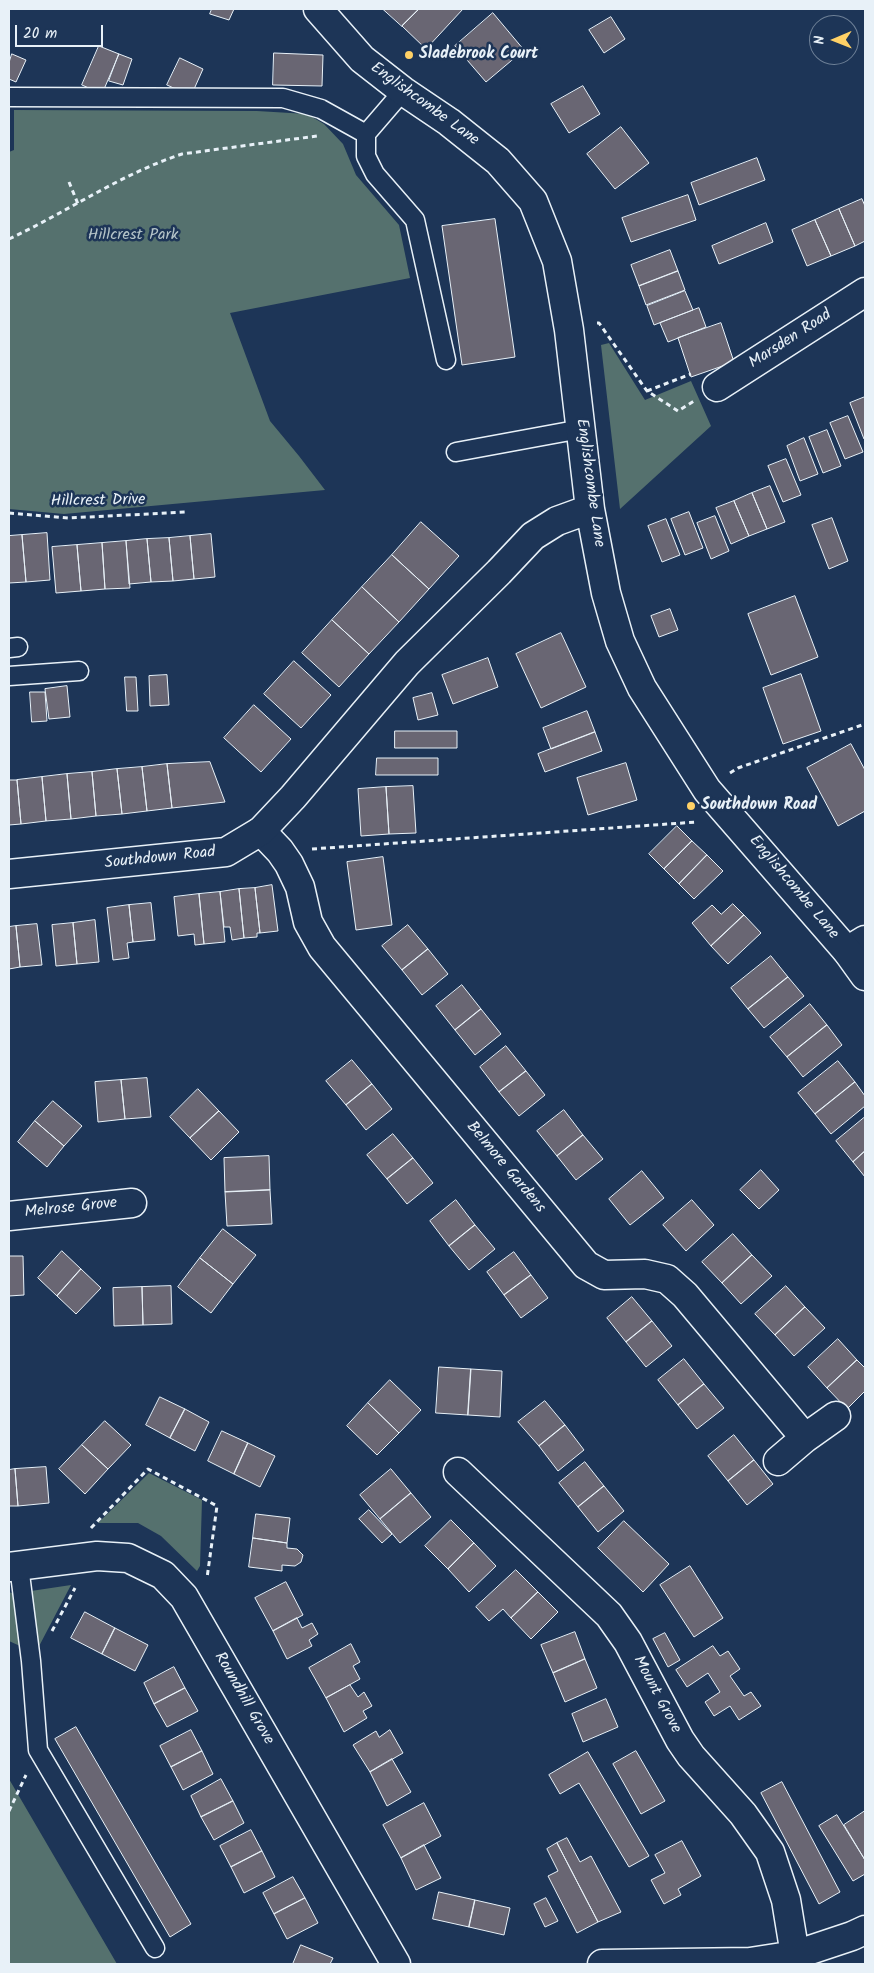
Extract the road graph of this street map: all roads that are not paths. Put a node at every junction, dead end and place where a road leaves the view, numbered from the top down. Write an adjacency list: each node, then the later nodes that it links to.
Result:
1 (318, 9): 2 (street, Englishcombe Lane)
2 (403, 91): 4 (lane); 8 (street, Englishcombe Lane)
3 (9, 97): 4 (lane)
4 (366, 134): 6 (lane)
5 (865, 292): 7 (street, Marsden Road)
6 (446, 360)
7 (717, 387)
8 (581, 429): 9 (lane); 10 (street, Englishcombe Lane)
9 (456, 452)
10 (590, 509): 13 (street, Southdown Road); 15 (street, Englishcombe Lane)
11 (79, 671): 12 (lane)
12 (9, 676)
13 (261, 831): 14 (street, Southdown Road); 20 (street, Belmore Gardens)
14 (9, 874)
15 (856, 946): 16 (street, Englishcombe Lane)
16 (865, 976)
17 (132, 1203): 18 (street, Melrose Grove)
18 (9, 1216)
19 (836, 1416): 20 (street)
20 (805, 1438): 21 (street)
21 (778, 1461)
22 (458, 1472): 26 (street, Mount Grove)
23 (14, 1566): 25 (lane); 27 (street, Roundhill Grove)
24 (865, 1930): 26 (street)
25 (155, 1948)
26 (795, 1956): 28 (street)
27 (396, 1964)
28 (602, 1964)

